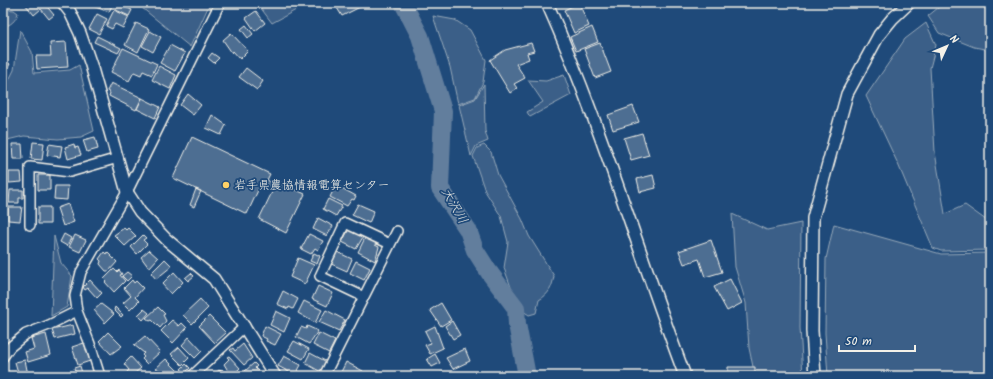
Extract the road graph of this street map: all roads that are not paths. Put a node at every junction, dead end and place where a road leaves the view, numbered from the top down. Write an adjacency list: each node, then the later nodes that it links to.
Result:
1 (63, 3): 5 (street)
2 (220, 3): 6 (street)
3 (547, 3): 18 (street)
4 (910, 3): 19 (street)
5 (118, 158): 6 (street); 7 (street)
6 (127, 192): 11 (street); 12 (street)
7 (30, 225)
8 (397, 231): 9 (street)
9 (390, 244): 10 (street); 10 (street)
10 (364, 297): 17 (street)
11 (77, 311): 13 (street); 14 (street)
12 (245, 326): 15 (street); 16 (street)
13 (3, 357)
14 (100, 376)
15 (192, 376)
16 (275, 376)
17 (324, 376)
18 (685, 376)
19 (816, 376)

